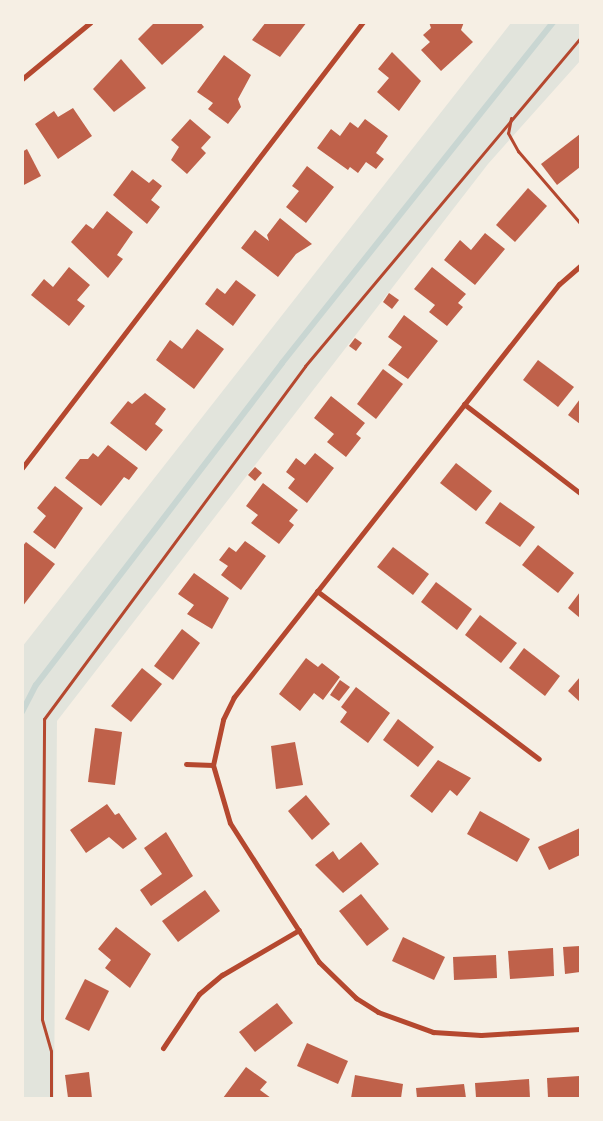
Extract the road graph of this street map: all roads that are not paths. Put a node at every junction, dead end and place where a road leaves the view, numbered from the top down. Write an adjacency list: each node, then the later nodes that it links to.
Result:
1 (92, 22): 3 (street)
2 (363, 22): 6 (street)
3 (22, 79)
4 (580, 266): 5 (street)
5 (464, 404): 7 (street); 8 (street)
6 (22, 468)
7 (580, 493)
8 (318, 590): 9 (street); 11 (street)
9 (539, 759)
10 (186, 764): 11 (street)
11 (213, 765): 12 (street)
12 (299, 930): 13 (street); 14 (street)
13 (580, 1029)
14 (163, 1048)

